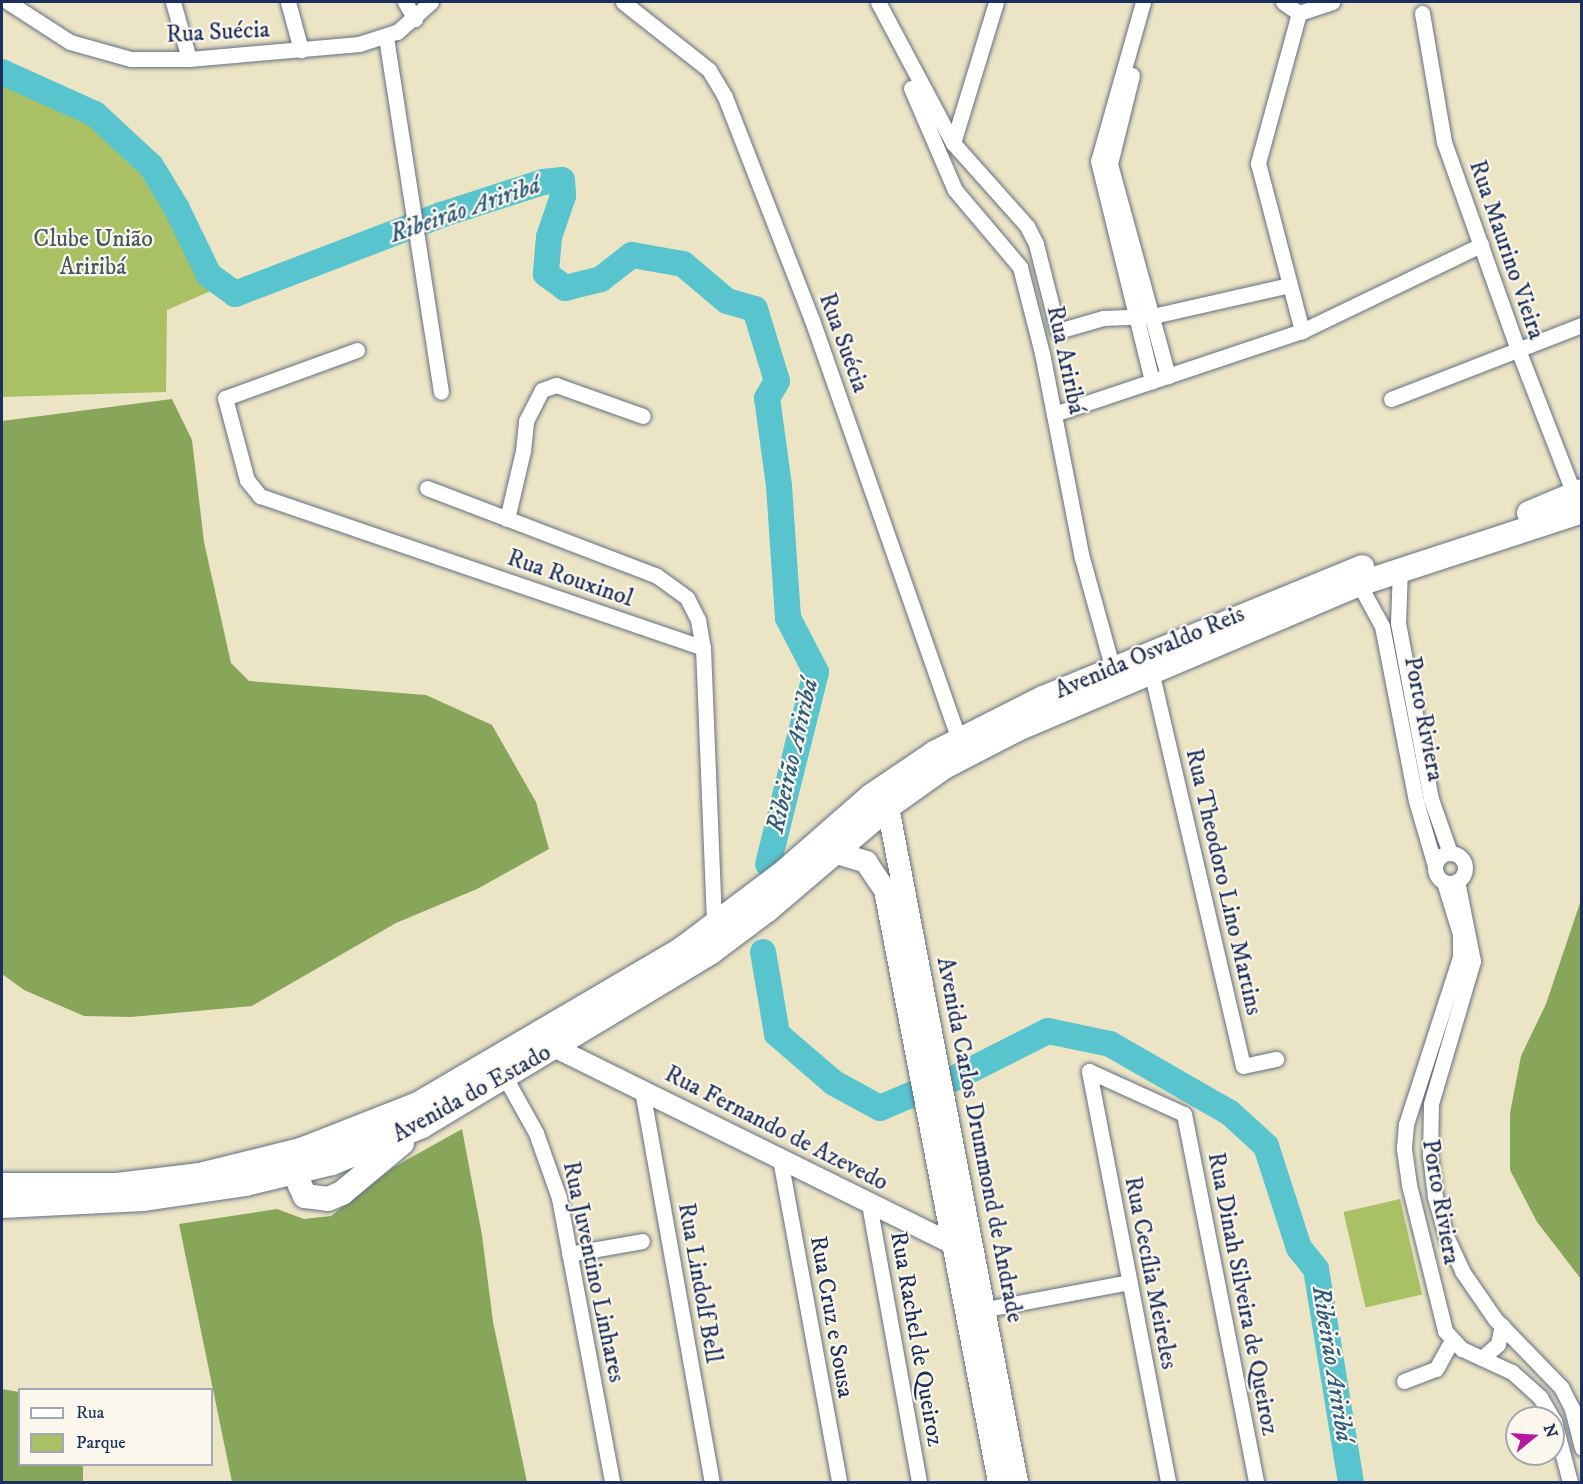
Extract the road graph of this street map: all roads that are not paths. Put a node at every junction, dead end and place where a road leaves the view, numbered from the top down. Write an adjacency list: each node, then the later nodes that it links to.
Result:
1 (8, 2): 18 (street, Rua Suécia)
2 (173, 2): 18 (street)
3 (288, 2): 17 (street)
4 (405, 2): 15 (street)
5 (431, 2): 15 (street, Rua Suécia)
6 (623, 2): 47 (street, Rua Suécia)
7 (878, 2): 20 (street)
8 (996, 2): 20 (street)
9 (1143, 2): 23 (street)
10 (1152, 2): 24 (street)
11 (1283, 2): 13 (street)
12 (1332, 2): 13 (street)
13 (1299, 13): 22 (street)
14 (1422, 13): 21 (street, Rua Maurino Vieira)
15 (415, 19): 16 (street, Rua Suécia)
16 (386, 37): 17 (street, Rua Suécia); 33 (street)
17 (301, 50): 18 (street, Rua Suécia)
18 (189, 59)
19 (911, 88): 35 (street, Rua Ariribá)
20 (953, 143): 25 (street)
21 (1481, 245): 27 (street); 29 (street, Rua Maurino Vieira)
22 (1290, 285): 24 (street); 27 (street)
23 (1137, 315): 24 (street); 25 (street); 28 (street)
24 (1153, 316): 31 (street)
25 (1102, 318): 28 (street)
26 (1581, 325): 29 (street)
27 (1302, 331): 31 (street)
28 (1139, 332): 32 (street)
29 (1517, 347): 34 (street); 38 (street, Rua Maurino Vieira)
30 (357, 350): 44 (street, Rua Rouxinol)
31 (1168, 376): 32 (street)
32 (1152, 381): 35 (street)
33 (441, 392)
34 (1391, 399)
35 (1054, 414): 45 (street, Rua Ariribá)
36 (644, 416): 39 (street)
37 (427, 488): 39 (street)
38 (1579, 498): 40 (main road, Avenida Osvaldo Reis); 45 (main road, Avenida Osvaldo Reis)
39 (507, 519): 44 (street)
40 (1400, 569): 41 (main road, Avenida Osvaldo Reis); 42 (street, Porto Riviera)
41 (1359, 584): 43 (street, Porto Riviera); 46 (main road, Avenida Osvaldo Reis)
42 (1398, 623): 43 (street); 48 (street, Porto Riviera)
43 (1382, 626): 48 (street, Porto Riviera)
44 (703, 648): 57 (street)
45 (1113, 670): 47 (main road, Avenida Osvaldo Reis)
46 (1152, 675): 50 (main road, Avenida Osvaldo Reis); 59 (street, Rua Theodoro Lino Martins)
47 (959, 740): 56 (main road, Avenida Osvaldo Reis)
48 (1413, 749): 49 (street, Porto Riviera)
49 (1418, 775): 52 (street, Porto Riviera); 53 (street, Porto Riviera)
50 (888, 807): 51 (main road, Avenida Osvaldo Reis); 55 (main road, Avenida Carlos Drummond de Andrade)
51 (834, 852): 55 (main road, Avenida Carlos Drummond de Andrade); 56 (main road, Avenida Osvaldo Reis)
52 (1450, 853): 53 (street); 54 (street, Porto Riviera)
53 (1435, 866): 54 (street, Porto Riviera)
54 (1450, 882): 63 (street, Porto Riviera); 64 (street, Porto Riviera)
55 (895, 888): 75 (main road, Avenida Carlos Drummond de Andrade)
56 (762, 901): 57 (main road, Avenida do Estado); 58 (main road, Avenida do Estado)
57 (714, 926): 68 (main road, Avenida do Estado)
58 (556, 1048): 61 (main road, Avenida do Estado); 62 (street, Rua Fernando de Azevedo)
59 (1276, 1059)
60 (1089, 1071): 77 (street, Rua Cecília Meireles); 91 (street, Rua Dinah Silveira de Queiroz)
61 (506, 1079): 65 (main road, Avenida do Estado); 76 (street, Rua Juventino Linhares)
62 (642, 1090): 69 (street, Rua Fernando de Azevedo); 85 (street, Rua Lindolf Bell)
63 (1408, 1114): 64 (street); 67 (street, Porto Riviera)
64 (1430, 1120): 66 (street, Porto Riviera)
65 (422, 1126): 70 (main road, Avenida do Estado); 70 (main road)
66 (1430, 1148): 67 (street); 79 (street, Porto Riviera)
67 (1404, 1149): 80 (street, Porto Riviera)
68 (301, 1150): 70 (main road); 71 (main road, Avenida do Estado)
69 (780, 1159): 72 (street, Rua Fernando de Azevedo); 86 (street, Rua Cruz e Sousa)
70 (295, 1174): 73 (main road, Avenida do Estado)
71 (2, 1185)
72 (869, 1204): 75 (street, Rua Fernando de Azevedo); 87 (street, Rua Rachel de Queiroz)
73 (2, 1206)
74 (642, 1241): 76 (street)
75 (963, 1249): 78 (main road, Avenida Carlos Drummond de Andrade)
76 (569, 1254): 84 (street, Rua Juventino Linhares)
77 (1129, 1282): 78 (street); 90 (street, Rua Cecília Meireles)
78 (975, 1311): 88 (main road, Avenida Carlos Drummond de Andrade); 89 (main road, Avenida Carlos Drummond de Andrade)
79 (1502, 1325): 81 (street); 83 (street, Porto Riviera)
80 (1452, 1340): 81 (street); 82 (street)
81 (1482, 1358): 92 (street)
82 (1404, 1381)
83 (1581, 1448)
84 (612, 1482)
85 (712, 1482)
86 (839, 1482)
87 (919, 1482)
88 (999, 1482)
89 (1017, 1482)
90 (1168, 1482)
91 (1256, 1482)
92 (1570, 1482)

